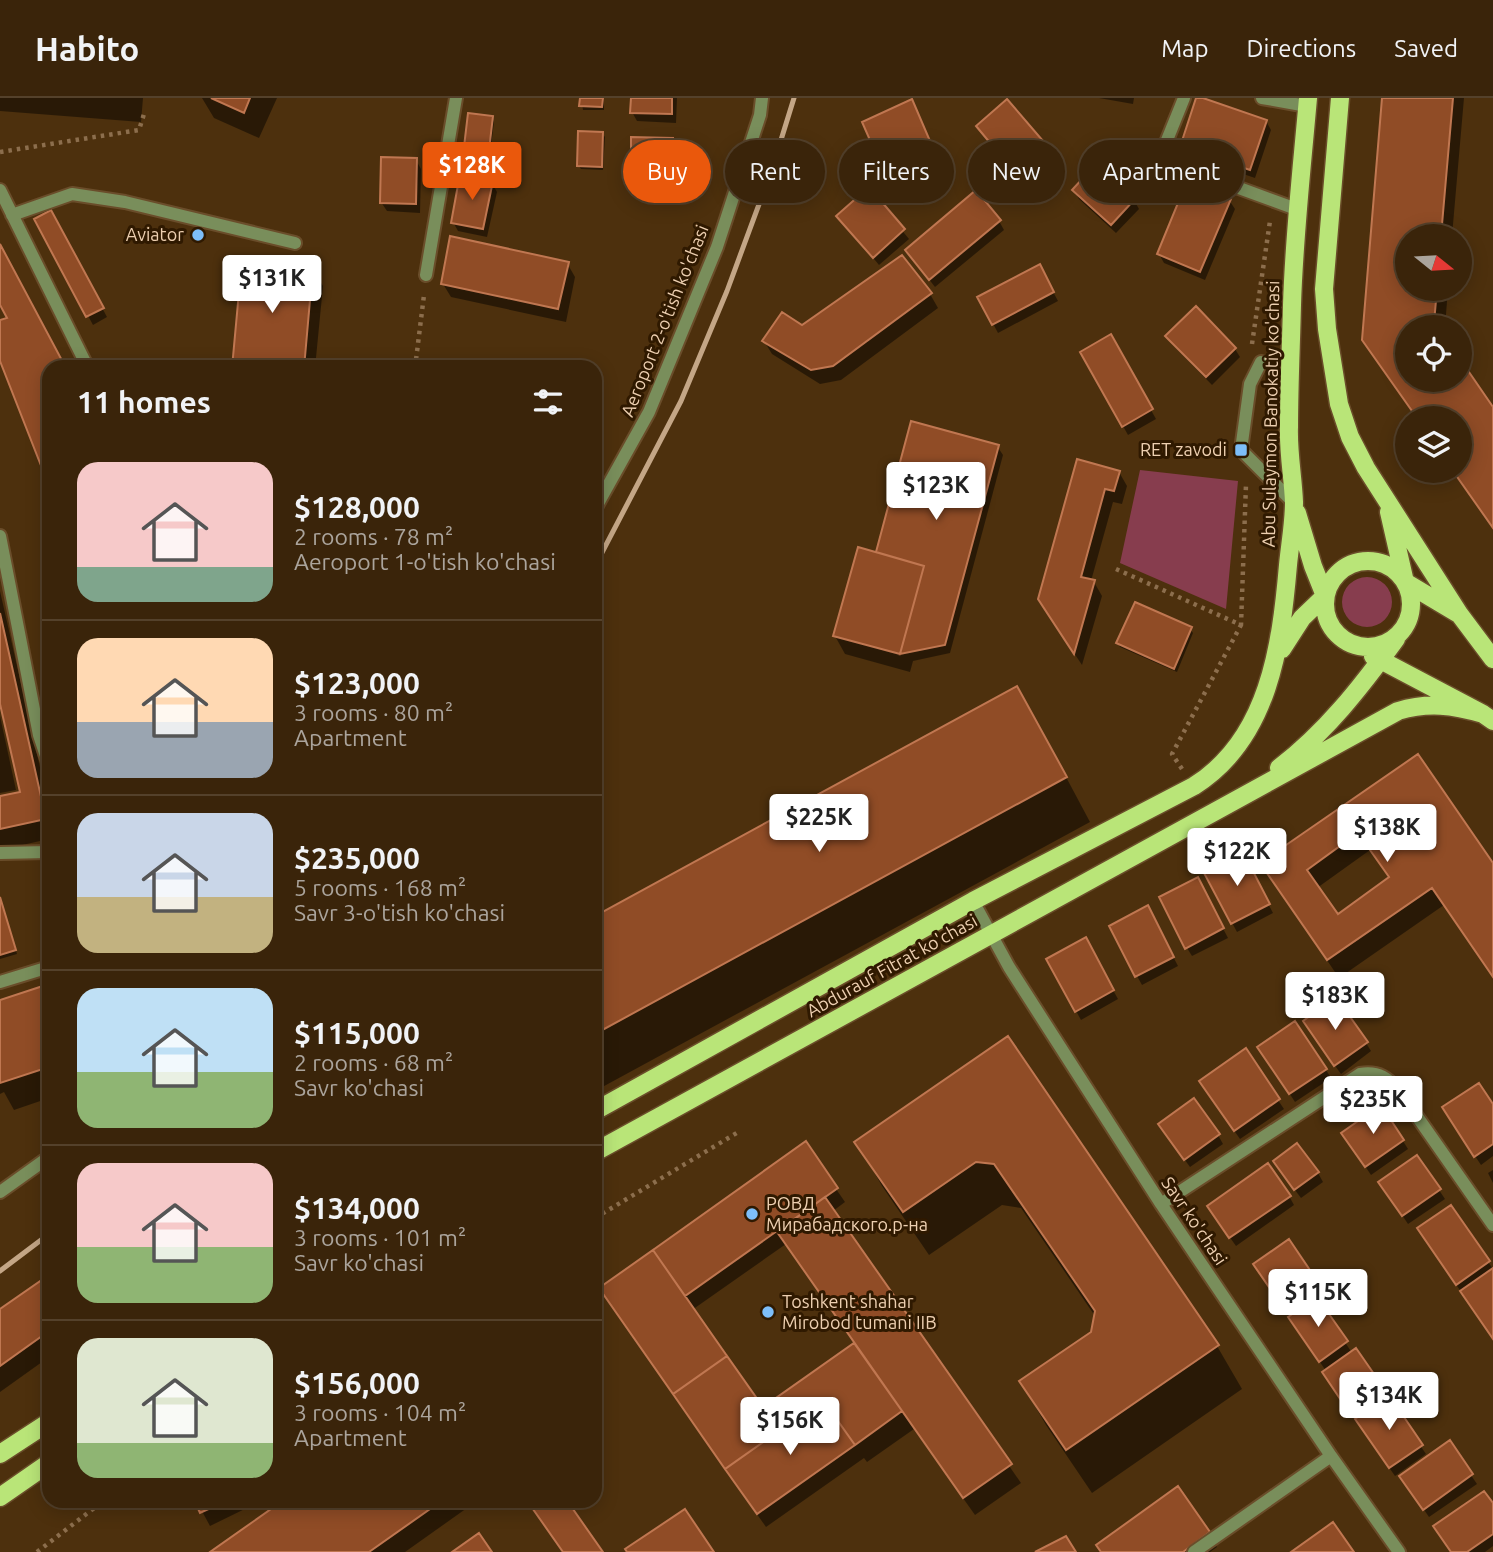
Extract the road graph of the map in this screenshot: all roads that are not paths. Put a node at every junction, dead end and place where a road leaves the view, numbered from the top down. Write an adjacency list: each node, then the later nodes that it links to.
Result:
1 (456, 98): 11 (street)
2 (762, 98): 14 (street, Aeroport 2-o'tish ko'chasi)
3 (1184, 98): 8 (street)
4 (1262, 98): 6 (street)
5 (1340, 98): 15 (main road)
6 (1308, 102): 8 (main road, Abu Sulaymon Banokatiy ko'chasi)
7 (0, 190): 9 (street)
8 (1299, 210): 16 (main road, Abu Sulaymon Banokatiy ko'chasi)
9 (12, 215): 10 (street); 12 (street)
10 (295, 243)
11 (426, 275)
12 (84, 360)
13 (1261, 362): 16 (street)
14 (602, 496)
15 (1385, 498): 18 (main road); 20 (main road)
16 (1294, 503): 19 (main road); 24 (main road, Abu Sulaymon Banokatiy ko'chasi)
17 (0, 536): 27 (street)
18 (1405, 582): 19 (main road); 20 (main road); 21 (main road)
19 (1325, 596): 22 (main road); 24 (main road)
20 (1460, 615): 23 (main road)
21 (1402, 631): 22 (main road); 25 (main road, Abdurauf Fitrat ko'chasi)
22 (1354, 646): 25 (main road)
23 (1493, 658)
24 (1275, 659): 28 (main road, Abu Sulaymon Banokatiy ko'chasi)
25 (1381, 660): 26 (main road); 29 (main road, Abdurauf Fitrat ko'chasi)
26 (1488, 718): 29 (main road, Abdurauf Fitrat ko'chasi)
27 (42, 744)
28 (1194, 786): 32 (main road, Abdurauf Fitrat ko'chasi)
29 (1210, 816): 33 (main road, Abdurauf Fitrat ko'chasi)
30 (42, 852): 31 (street)
31 (0, 853)
32 (973, 901): 33 (street, Savr ko'chasi); 36 (main road, Abdurauf Fitrat ko'chasi)
33 (992, 934): 37 (main road, Abdurauf Fitrat ko'chasi); 40 (street, Savr ko'chasi)
34 (42, 969): 35 (street)
35 (0, 982)
36 (602, 1107)
37 (602, 1148)
38 (42, 1162): 39 (street)
39 (0, 1192)
40 (1161, 1204): 41 (street); 44 (street, Savr ko'chasi)
41 (1493, 1225)
42 (42, 1427): 43 (main road)
43 (0, 1454)
44 (1331, 1456): 47 (street); 48 (street, Savr ko'chasi)
45 (42, 1467): 46 (main road)
46 (0, 1497)
47 (1194, 1552)
48 (1399, 1552)

